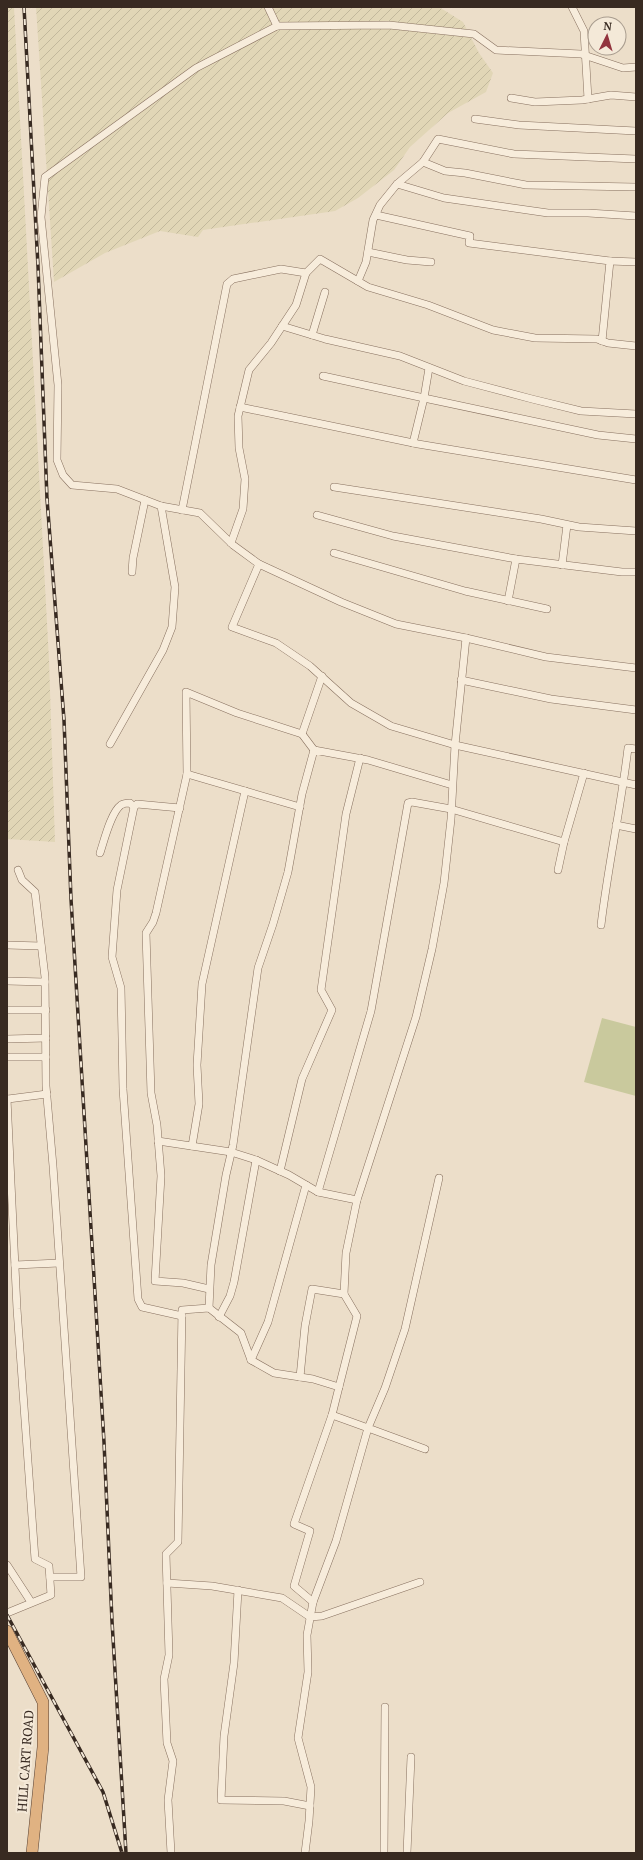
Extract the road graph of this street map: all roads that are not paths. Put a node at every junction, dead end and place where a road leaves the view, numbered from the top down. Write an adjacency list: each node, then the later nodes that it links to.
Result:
1 (268, 7): 3 (street)
2 (572, 7): 4 (street)
3 (277, 26): 4 (street); 37 (street)
4 (586, 56): 5 (street); 8 (street)
5 (636, 68)
6 (636, 97): 8 (street)
7 (511, 98): 8 (street)
8 (588, 99)
9 (475, 119): 10 (street)
10 (636, 130)
11 (636, 159): 12 (street)
12 (423, 162): 13 (street); 14 (street)
13 (398, 184): 15 (street); 16 (street)
14 (636, 187)
15 (376, 215): 17 (street); 18 (street)
16 (636, 216)
17 (368, 252): 19 (street); 22 (street)
18 (610, 261): 20 (street); 26 (street)
19 (431, 262)
20 (636, 262)
21 (306, 272): 22 (street); 24 (street); 39 (street)
22 (358, 281): 26 (street)
23 (325, 292): 25 (street)
24 (282, 326): 25 (street); 31 (street)
25 (312, 335): 28 (street)
26 (602, 341): 27 (street)
27 (636, 346)
28 (429, 368): 30 (street); 32 (street)
29 (323, 376): 30 (street)
30 (424, 398): 33 (street); 34 (street)
31 (240, 407): 34 (street); 43 (street)
32 (636, 414)
33 (636, 439)
34 (413, 443): 35 (street)
35 (636, 480)
36 (334, 487): 41 (street)
37 (145, 500): 38 (street); 48 (street)
38 (161, 506): 39 (street); 58 (street)
39 (182, 510): 43 (street)
40 (317, 514): 45 (street)
41 (567, 525): 42 (street); 47 (street)
42 (636, 531)
43 (231, 543): 46 (street)
44 (334, 553): 50 (street)
45 (516, 559): 47 (street); 50 (street)
46 (259, 564): 52 (street); 54 (street)
47 (562, 565): 49 (street)
48 (132, 572)
49 (636, 572)
50 (508, 601): 51 (street)
51 (547, 609)
52 (466, 638): 53 (street); 55 (street)
53 (636, 668)
54 (322, 676): 57 (street); 59 (street)
55 (461, 680): 56 (street); 59 (street)
56 (636, 710)
57 (302, 734): 61 (street); 63 (street)
58 (110, 744)
59 (455, 745): 64 (street); 66 (street)
60 (636, 749): 65 (street)
61 (314, 750): 62 (street); 70 (street)
62 (360, 758): 66 (street); 96 (street)
63 (187, 774): 68 (street); 71 (street)
64 (584, 774): 65 (street); 75 (street)
65 (624, 783): 67 (street); 73 (street)
66 (452, 785): 72 (street)
67 (636, 785)
68 (245, 791): 70 (street); 93 (street)
69 (134, 807): 71 (street); 76 (street); 106 (street)
70 (300, 807): 94 (street)
71 (180, 808): 92 (street)
72 (451, 809): 75 (street); 99 (street); 100 (street)
73 (616, 825): 74 (street); 79 (street)
74 (636, 829)
75 (564, 842): 78 (street)
76 (100, 853)
77 (18, 870): 81 (street)
78 (558, 870)
79 (601, 925)
80 (7, 945): 81 (street)
81 (41, 946): 83 (street)
82 (7, 981): 83 (street)
83 (45, 982): 85 (street)
84 (7, 1010): 85 (street)
85 (46, 1010): 86 (street)
86 (46, 1038): 87 (street); 88 (street)
87 (7, 1039)
88 (46, 1056): 89 (street); 90 (street)
89 (7, 1057)
90 (47, 1094): 91 (street); 101 (street)
91 (7, 1099): 102 (street)
92 (158, 1141): 93 (street); 103 (street)
93 (192, 1146): 94 (street)
94 (231, 1152): 95 (street); 103 (street)
95 (256, 1160): 96 (street); 107 (street)
96 (280, 1171): 98 (street)
97 (439, 1178): 112 (street)
98 (306, 1185): 99 (street); 108 (street)
99 (318, 1192): 100 (street)
100 (357, 1200): 104 (street)
101 (59, 1263): 102 (street); 115 (street)
102 (15, 1265): 115 (street)
103 (209, 1289): 105 (street)
104 (344, 1294): 109 (street); 110 (street)
105 (209, 1308): 106 (street); 107 (street)
106 (182, 1316): 117 (street)
107 (219, 1316): 108 (street)
108 (251, 1360): 109 (street)
109 (300, 1377): 110 (street)
110 (339, 1386): 111 (street)
111 (332, 1415): 112 (street); 120 (street)
112 (368, 1428): 113 (street); 120 (street)
113 (425, 1450)
114 (7, 1565): 119 (street)
115 (50, 1577): 119 (street)
116 (420, 1582): 122 (street)
117 (167, 1583): 118 (street); 128 (street)
118 (238, 1590): 122 (street); 126 (street)
119 (31, 1602): 121 (street)
120 (313, 1602): 122 (street)
121 (7, 1613)
122 (310, 1617): 126 (street)
123 (7, 1631): 127 (highway, HILL CART ROAD)
124 (385, 1707): 130 (street)
125 (411, 1757): 131 (street)
126 (310, 1806): 129 (street)
127 (32, 1853)
128 (171, 1853)
129 (305, 1853)
130 (384, 1853)
131 (407, 1853)

